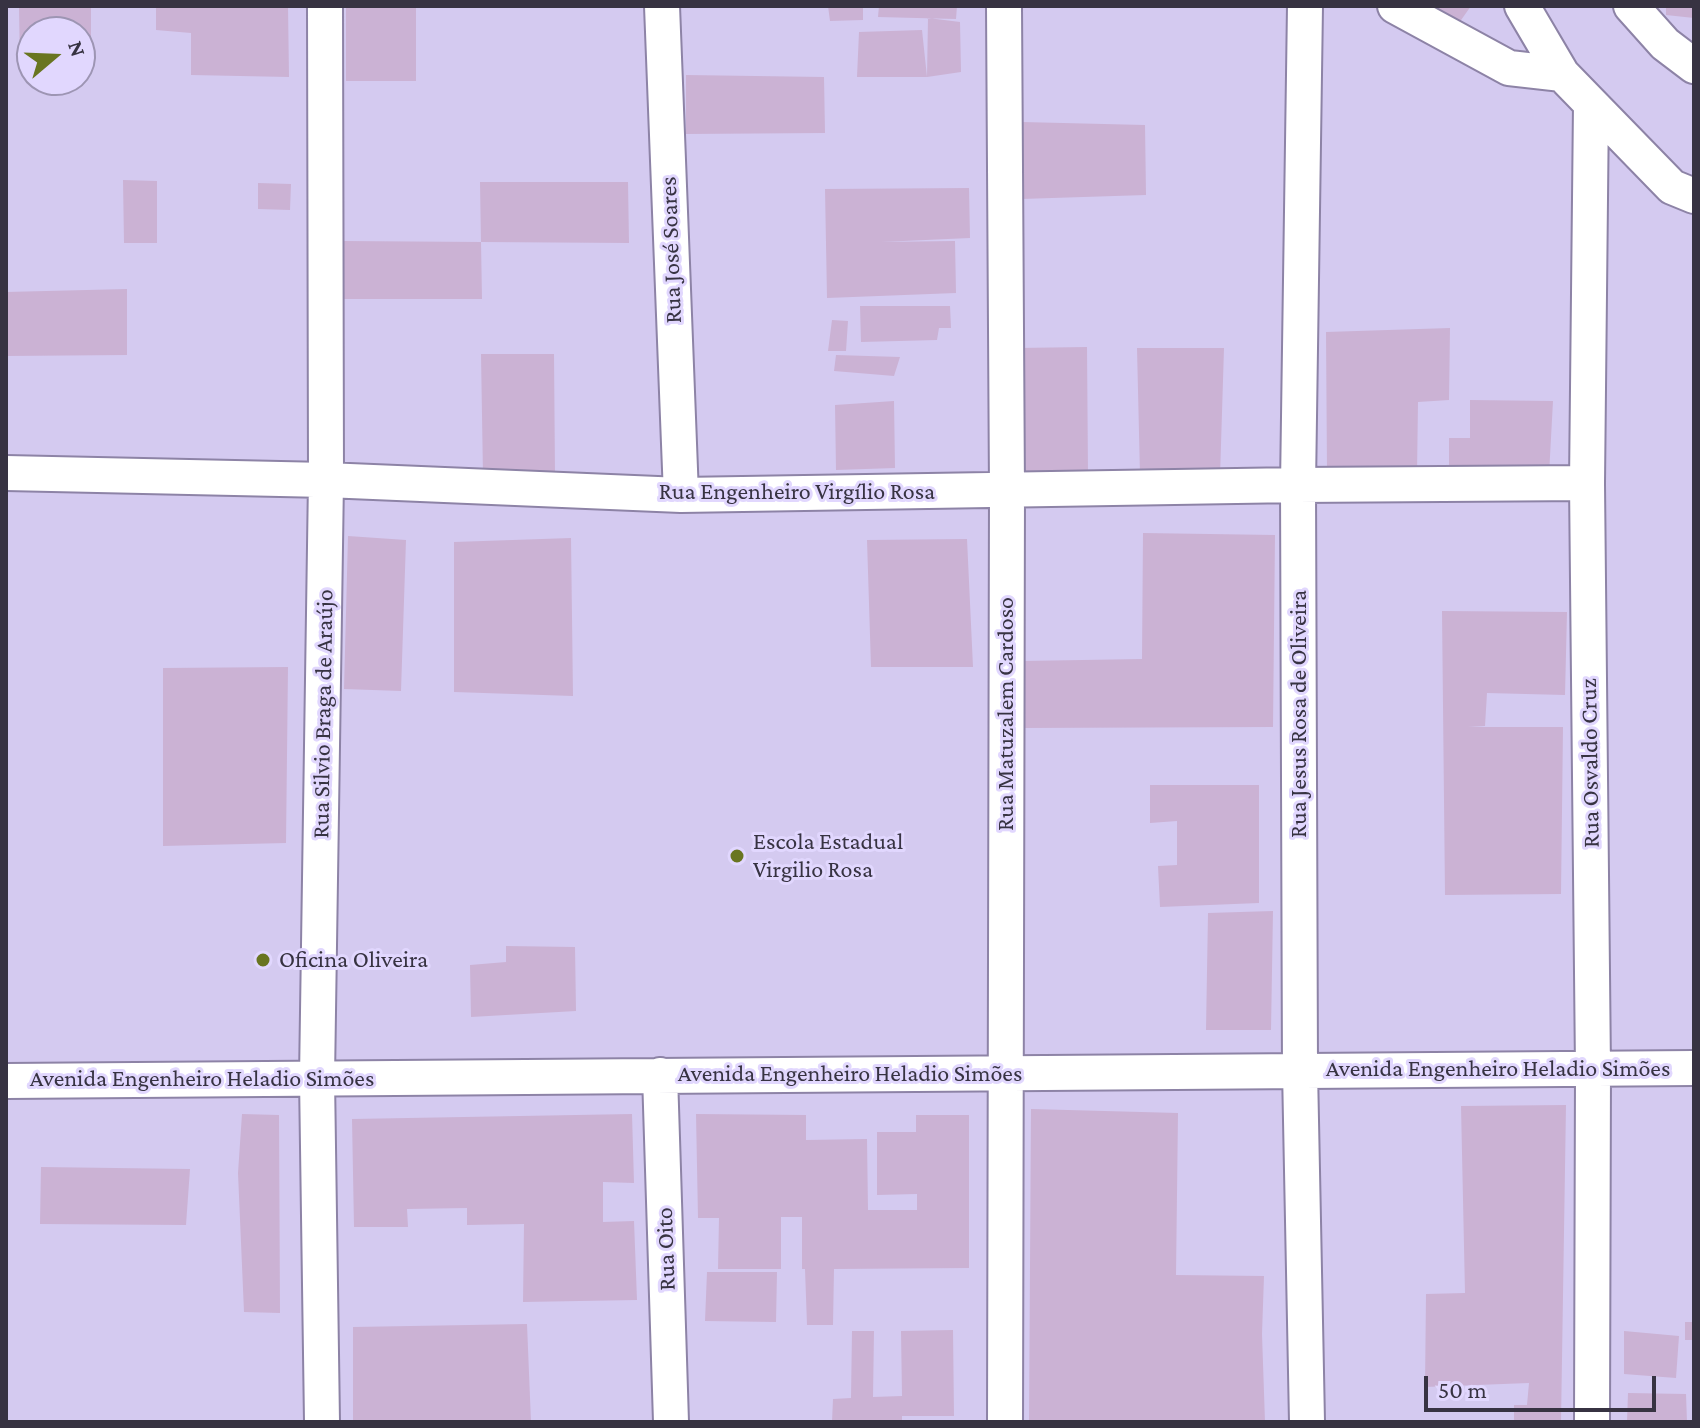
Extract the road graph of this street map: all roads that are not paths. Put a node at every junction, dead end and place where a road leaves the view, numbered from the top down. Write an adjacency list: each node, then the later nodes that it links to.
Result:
1 (325, 6): 13 (street, Rua Silvio Braga de Araújo)
2 (662, 6): 17 (street, Rua José Soares)
3 (1004, 6): 16 (street, Rua Matuzalem Cardoso)
4 (1305, 6): 15 (street, Rua Jesus Rosa de Oliveira)
5 (1395, 6): 9 (street)
6 (1522, 6): 9 (street)
7 (1631, 6): 8 (street)
8 (1694, 66)
9 (1562, 74): 10 (street)
10 (1591, 104): 11 (street); 14 (street, Rua Osvaldo Cruz)
11 (1694, 196)
12 (6, 473): 13 (street, Rua Engenheiro Virgílio Rosa)
13 (326, 480): 17 (street, Rua Engenheiro Virgílio Rosa); 23 (street, Rua Silvio Braga de Araújo)
14 (1587, 483): 15 (street, Rua Engenheiro Virgílio Rosa); 20 (street, Rua Osvaldo Cruz)
15 (1298, 485): 16 (street, Rua Engenheiro Virgílio Rosa); 19 (street, Rua Jesus Rosa de Oliveira)
16 (1007, 491): 17 (street, Rua Engenheiro Virgílio Rosa); 21 (street, Rua Matuzalem Cardoso)
17 (681, 495)
18 (1694, 1068): 20 (street, Avenida Engenheiro Heladio Simões)
19 (1300, 1070): 20 (street, Avenida Engenheiro Heladio Simões); 21 (street, Avenida Engenheiro Heladio Simões); 28 (street, Rua Jesus Rosa de Oliveira)
20 (1593, 1070): 29 (street, Rua Osvaldo Cruz)
21 (1004, 1073): 22 (street, Avenida Engenheiro Heladio Simões); 27 (street, Rua Matuzalem Cardoso)
22 (660, 1075): 23 (street, Avenida Engenheiro Heladio Simões); 26 (street, Rua Oito)
23 (317, 1078): 24 (street, Avenida Engenheiro Heladio Simões); 25 (street, Rua Silvio Braga de Araújo)
24 (6, 1081)
25 (322, 1422)
26 (671, 1422)
27 (1005, 1422)
28 (1307, 1422)
29 (1592, 1422)

